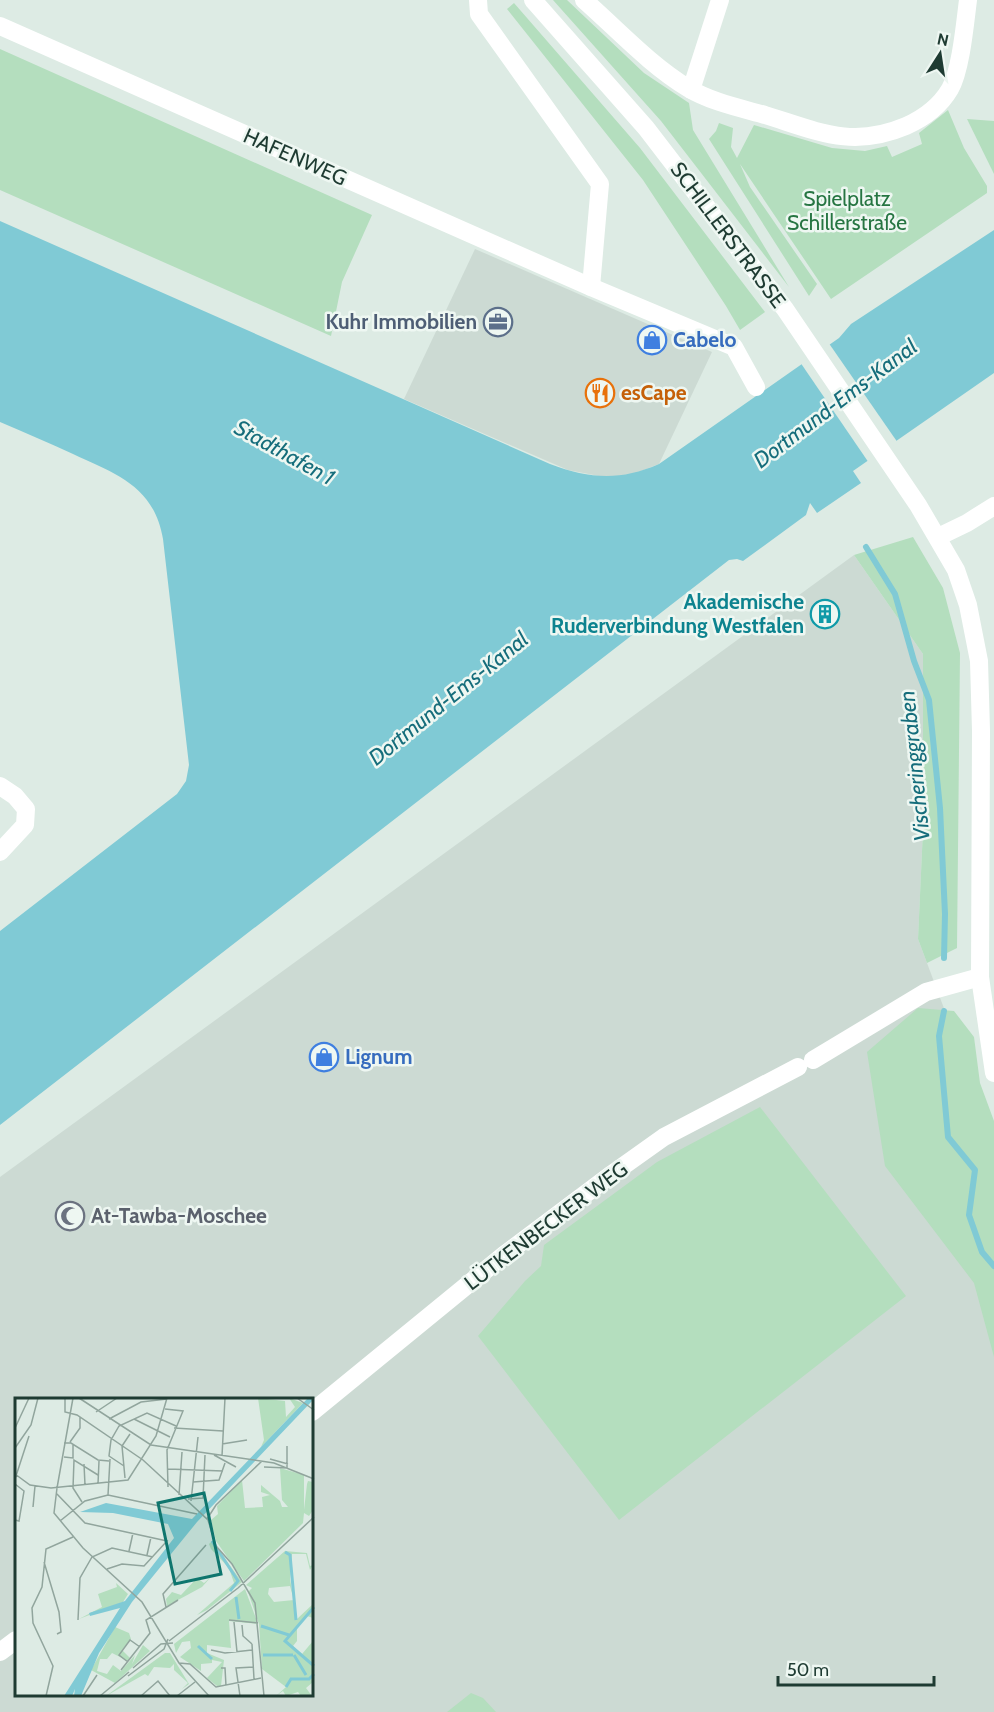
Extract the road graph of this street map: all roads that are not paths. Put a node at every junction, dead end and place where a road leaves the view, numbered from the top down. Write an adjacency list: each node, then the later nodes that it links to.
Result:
1 (478, 0): 8 (street)
2 (533, 0): 11 (street, SCHILLERSTRASSE)
3 (584, 0): 7 (street)
4 (720, 0): 7 (street)
5 (968, 0): 7 (street)
6 (0, 27): 8 (street, HAFENWEG)
7 (691, 90)
8 (591, 287): 9 (street, HAFENWEG)
9 (756, 387)
10 (994, 506): 11 (street)
11 (938, 537): 14 (street)
12 (0, 786): 13 (street)
13 (0, 852)
14 (980, 977): 15 (street); 16 (street, LÜTKENBECKER WEG)
15 (994, 1073)
16 (314, 1410)
17 (15, 1641): 18 (street)
18 (0, 1652)

